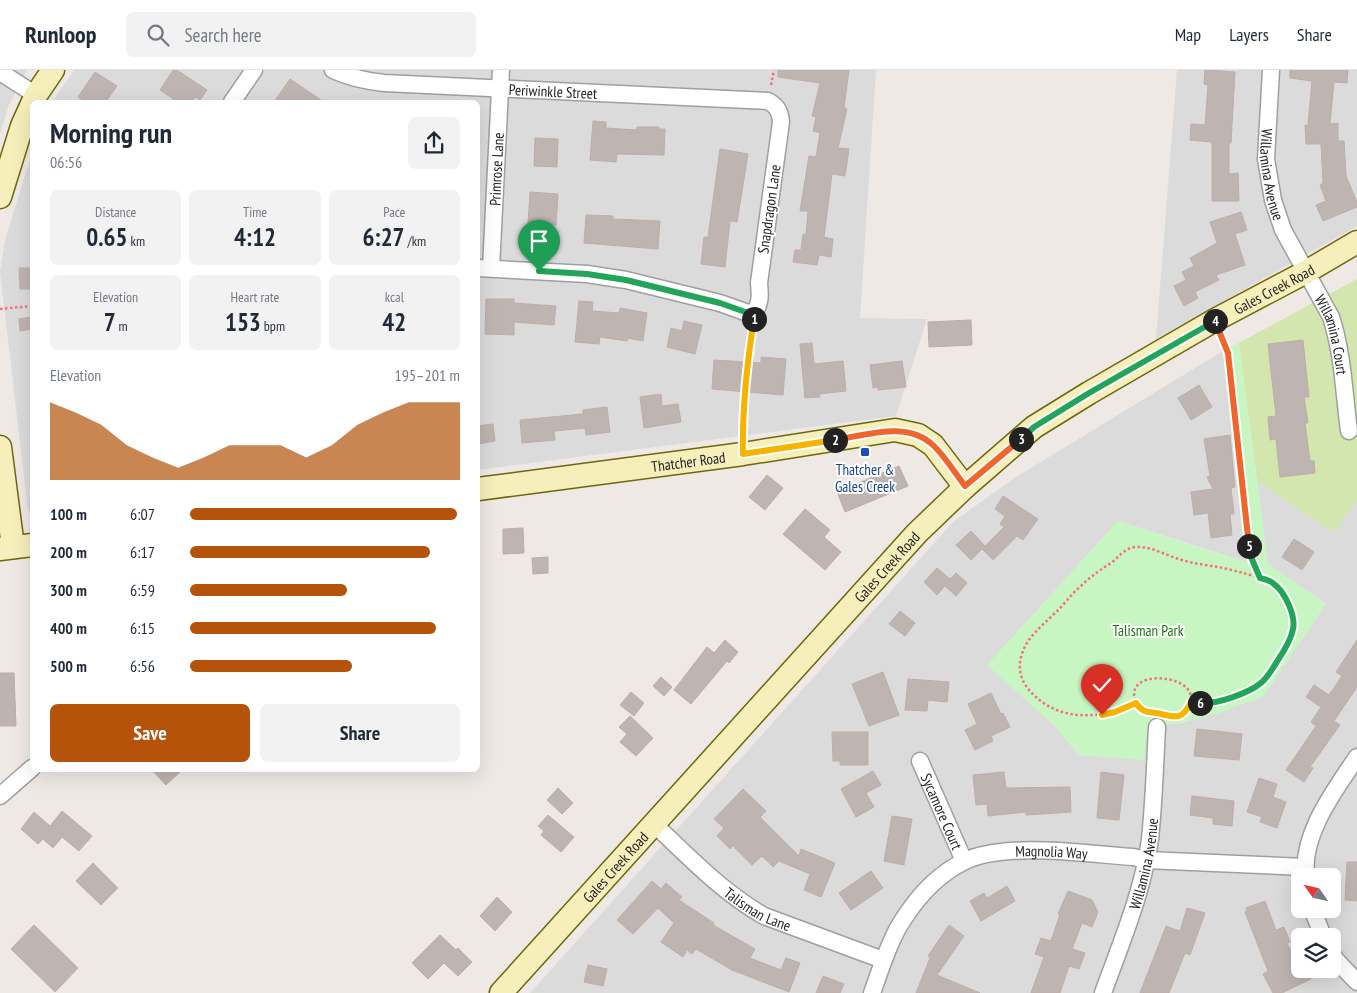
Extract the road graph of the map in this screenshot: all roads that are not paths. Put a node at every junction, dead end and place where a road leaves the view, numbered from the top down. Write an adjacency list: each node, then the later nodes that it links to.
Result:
1 (53, 70): 8 (main road)
2 (254, 70): 10 (street)
3 (333, 70): 7 (street, Periwinkle Street)
4 (501, 70): 7 (street, Primrose Lane)
5 (1271, 70): 16 (street, Willamina Avenue)
6 (0, 72): 8 (street)
7 (500, 88): 11 (street, Periwinkle Street); 15 (street, Primrose Lane)
8 (36, 95): 9 (main road)
9 (34, 100)
10 (233, 100)
11 (776, 105): 15 (street, Snapdragon Lane)
12 (30, 108): 13 (main road)
13 (0, 197)
14 (1357, 242): 16 (main road, Gales Creek Road)
15 (484, 268)
16 (1306, 272): 17 (street, Willamina Court); 19 (main road, Gales Creek Road)
17 (1349, 431)
18 (0, 446): 21 (main road)
19 (965, 486): 20 (main road, Thatcher Road); 27 (main road, Gales Creek Road)
20 (480, 489)
21 (15, 547)
22 (1160, 719): 28 (street, Willamina Avenue)
23 (1357, 757): 30 (street)
24 (920, 761): 29 (street, Sycamore Court)
25 (30, 770): 26 (street)
26 (0, 796)
27 (654, 824): 32 (street, Talisman Lane); 35 (main road, Gales Creek Road)
28 (1146, 860): 29 (street, Magnolia Way); 31 (street, Magnolia Way); 37 (street, Willamina Avenue)
29 (964, 861): 32 (street, Magnolia Way)
30 (1306, 868)
31 (1291, 871)
32 (883, 960): 36 (street, Magnolia Way)
33 (1341, 965): 34 (street)
34 (1357, 982)
35 (500, 993)
36 (872, 993)
37 (1103, 993)

